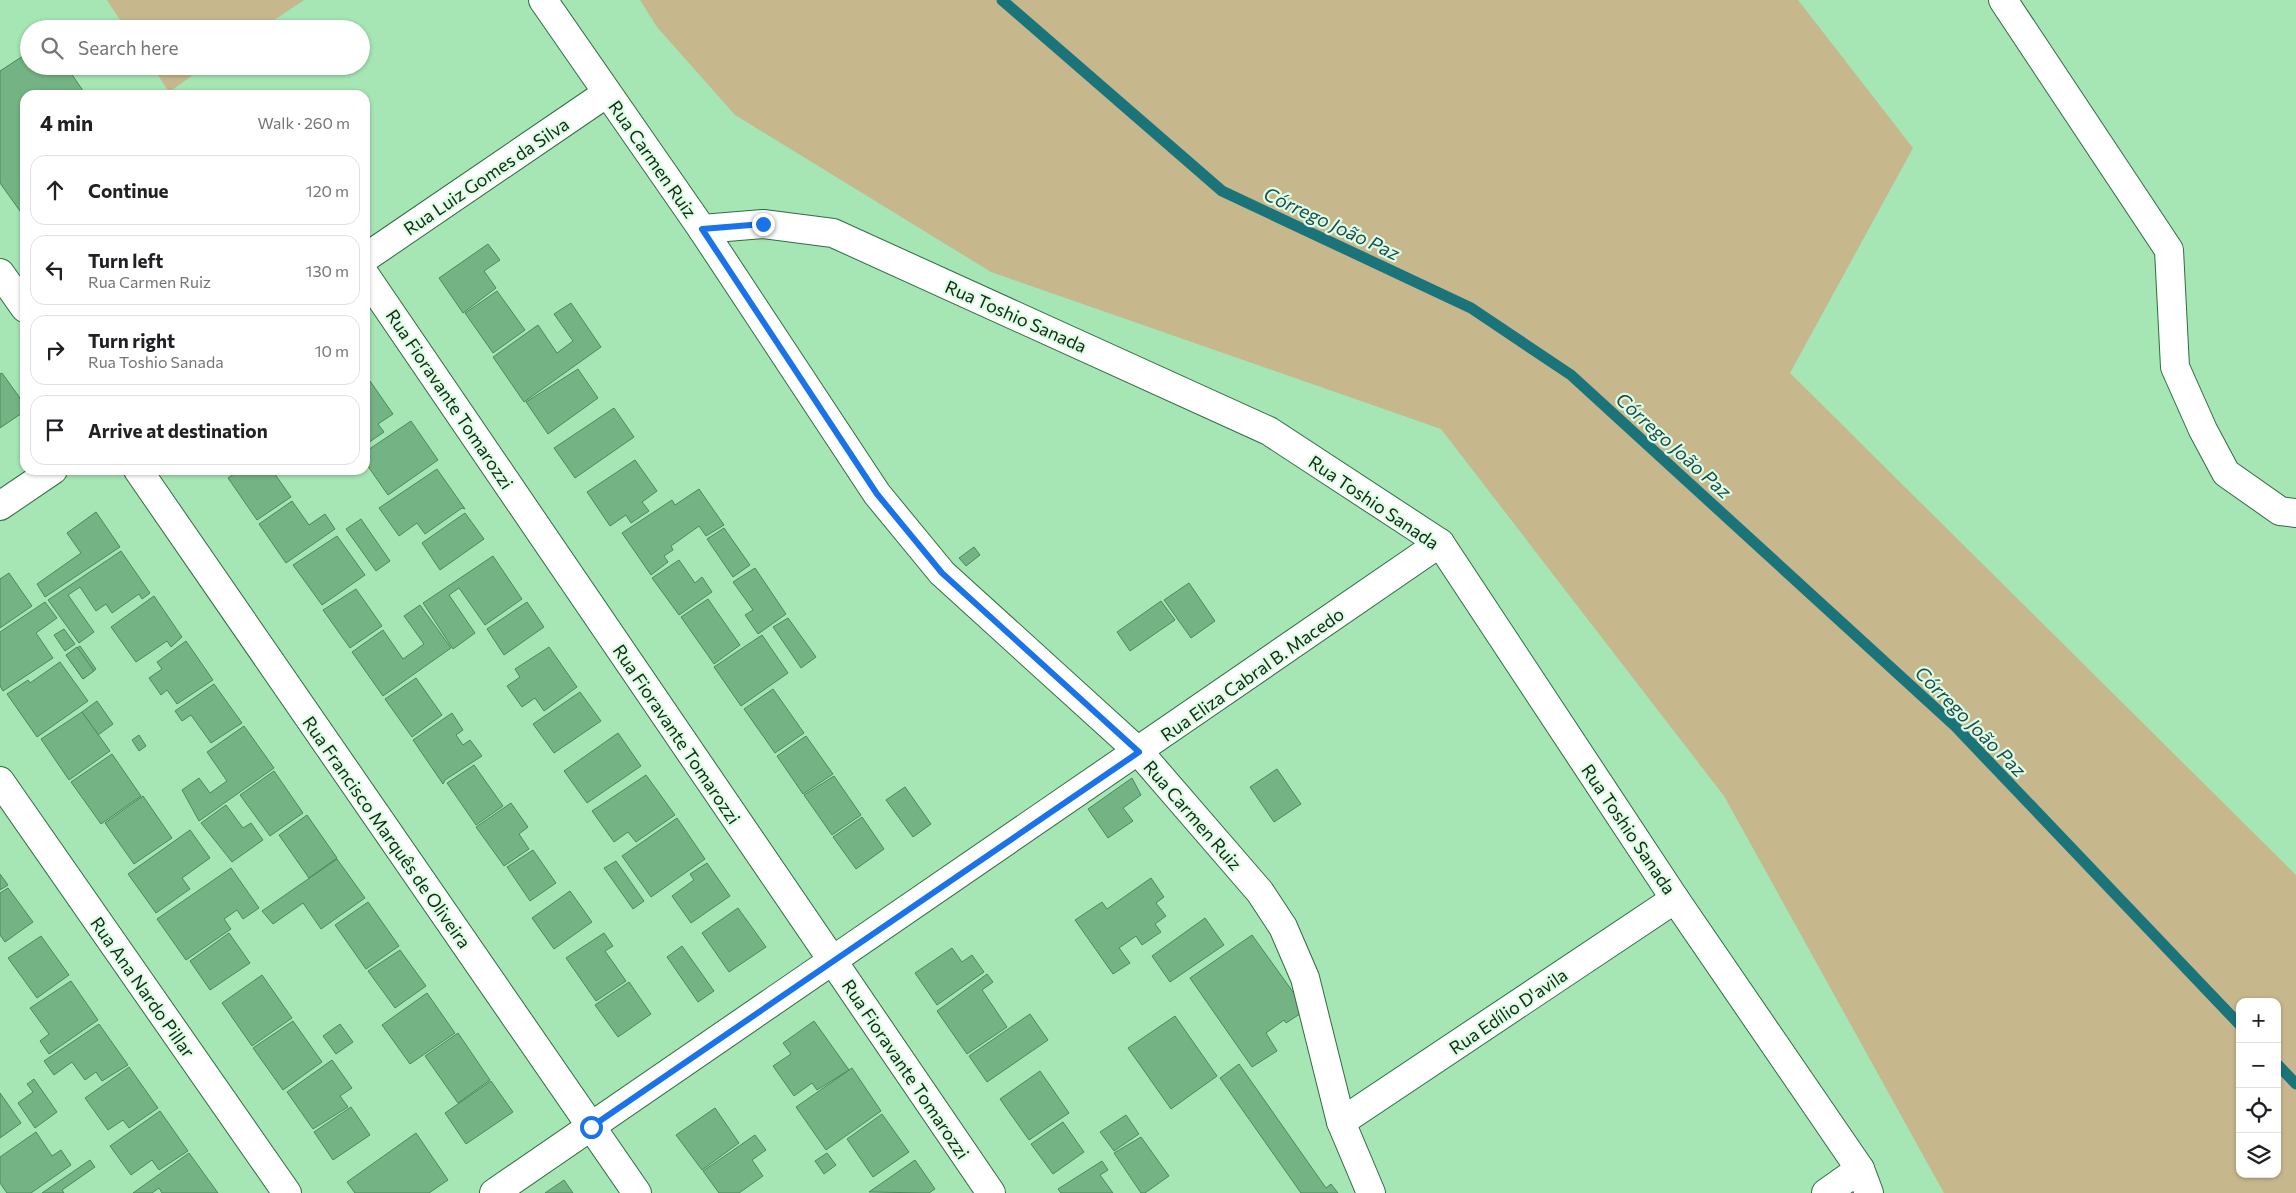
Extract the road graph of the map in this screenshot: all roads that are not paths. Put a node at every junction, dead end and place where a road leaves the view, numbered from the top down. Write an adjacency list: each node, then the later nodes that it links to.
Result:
1 (543, 0): 3 (street)
2 (2003, 0): 12 (street)
3 (607, 93): 4 (street, Rua Carmen Ruiz); 5 (street, Rua Luiz Gomes da Silva)
4 (702, 229): 13 (street, Rua Toshio Sanada); 14 (street, Rua Carmen Ruiz)
5 (370, 255)
6 (0, 273): 8 (street)
7 (370, 281): 17 (street, Rua Fioravante Tomarozzi)
8 (20, 301)
9 (46, 475): 11 (street)
10 (141, 475): 19 (street, Rua Francisco Marquês de Oliveira)
11 (0, 506)
12 (2296, 513)
13 (1440, 543): 14 (street, Rua Eliza Cabral B. Macedo); 16 (street, Rua Toshio Sanada)
14 (1139, 752): 17 (street, Rua Eliza Cabral B. Macedo); 18 (street, Rua Carmen Ruiz)
15 (0, 781): 21 (street, Rua Ana Nardo Pillar)
16 (1675, 898): 18 (street, Rua Edílio D'avila); 20 (street, Rua Toshio Sanada)
17 (833, 962): 19 (street, Rua Eliza Cabral B. Macedo); 24 (street, Rua Fioravante Tomarozzi)
18 (1341, 1122): 25 (street, Rua Carmen Ruiz)
19 (591, 1127): 22 (street, Rua Eliza Cabral B. Macedo); 23 (street, Rua Francisco Marquês de Oliveira)
20 (1865, 1181): 26 (street)
21 (287, 1193)
22 (494, 1193)
23 (637, 1193)
24 (991, 1193)
25 (1371, 1193)
26 (1826, 1193)

